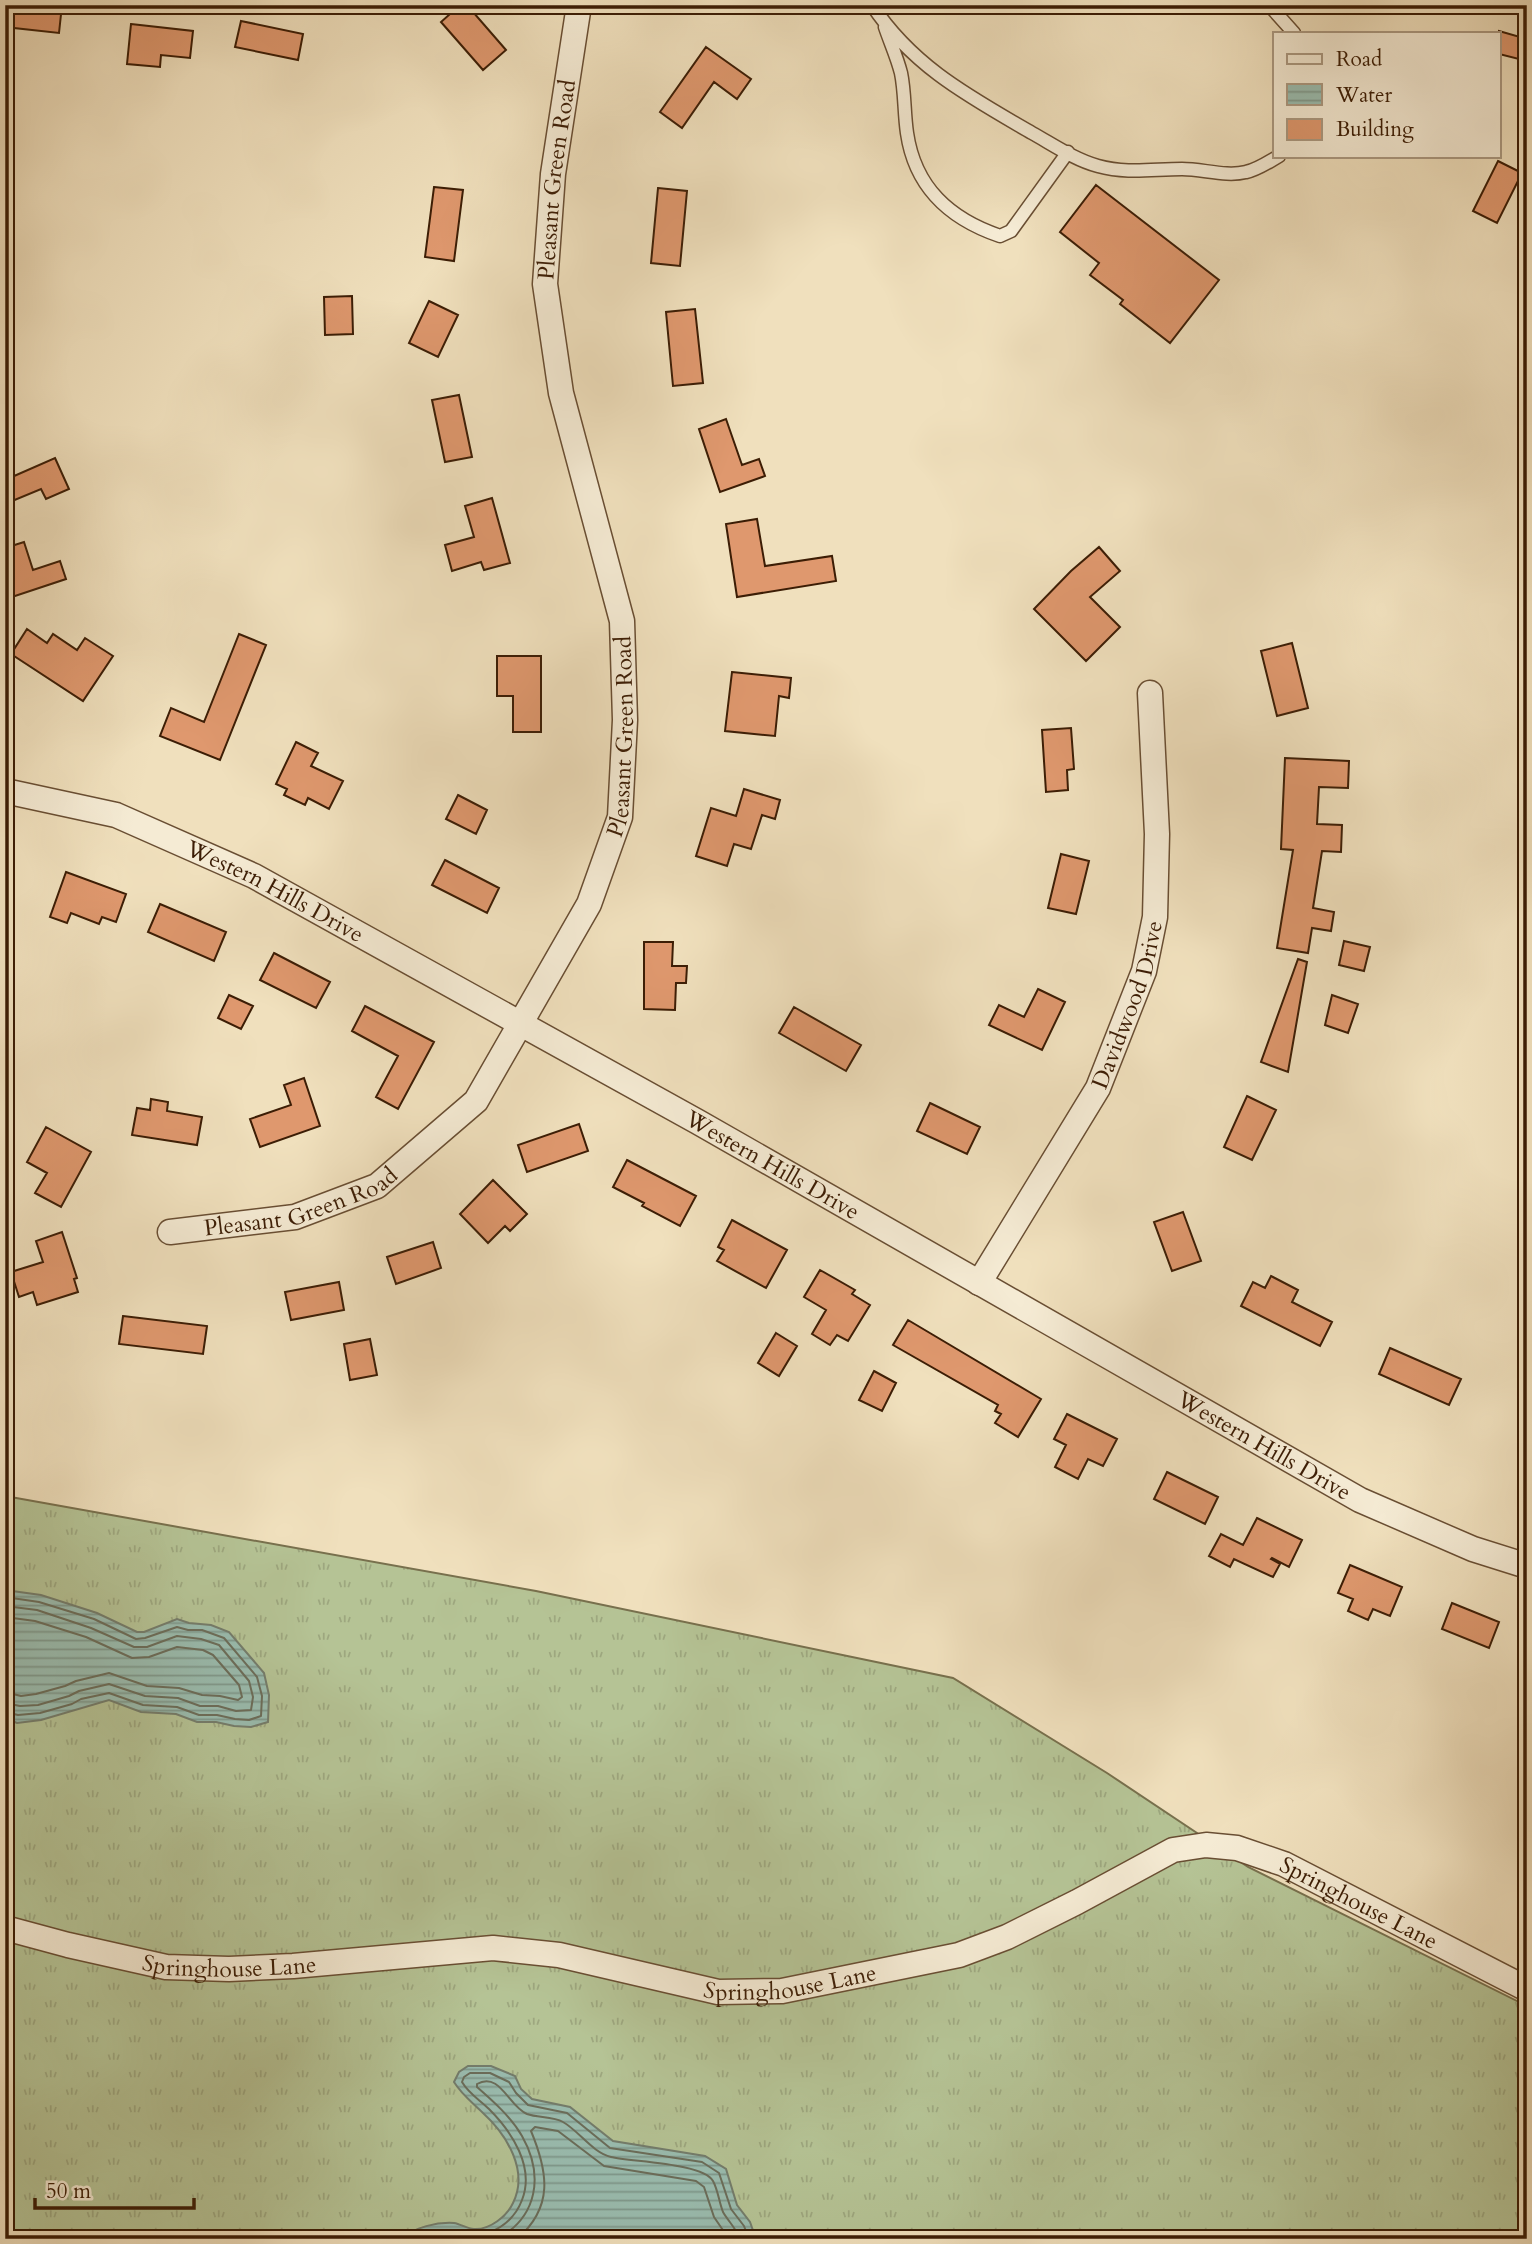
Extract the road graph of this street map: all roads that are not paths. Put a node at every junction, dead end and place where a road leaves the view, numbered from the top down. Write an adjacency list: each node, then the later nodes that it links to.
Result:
1 (579, 5): 10 (street, Pleasant Green Road)
2 (872, 5): 4 (lane)
3 (1269, 5): 5 (lane)
4 (884, 23): 6 (lane); 6 (lane)
5 (1293, 32)
6 (1068, 152): 7 (lane)
7 (1275, 158)
8 (1150, 693): 12 (street, Davidwood Drive)
9 (5, 790): 10 (street, Western Hills Drive)
10 (520, 1024): 11 (street, Pleasant Green Road); 12 (street, Western Hills Drive)
11 (170, 1232)
12 (979, 1283): 13 (street, Western Hills Drive)
13 (1527, 1566)
14 (5, 1928): 15 (street, Springhouse Lane)
15 (1527, 1989)

